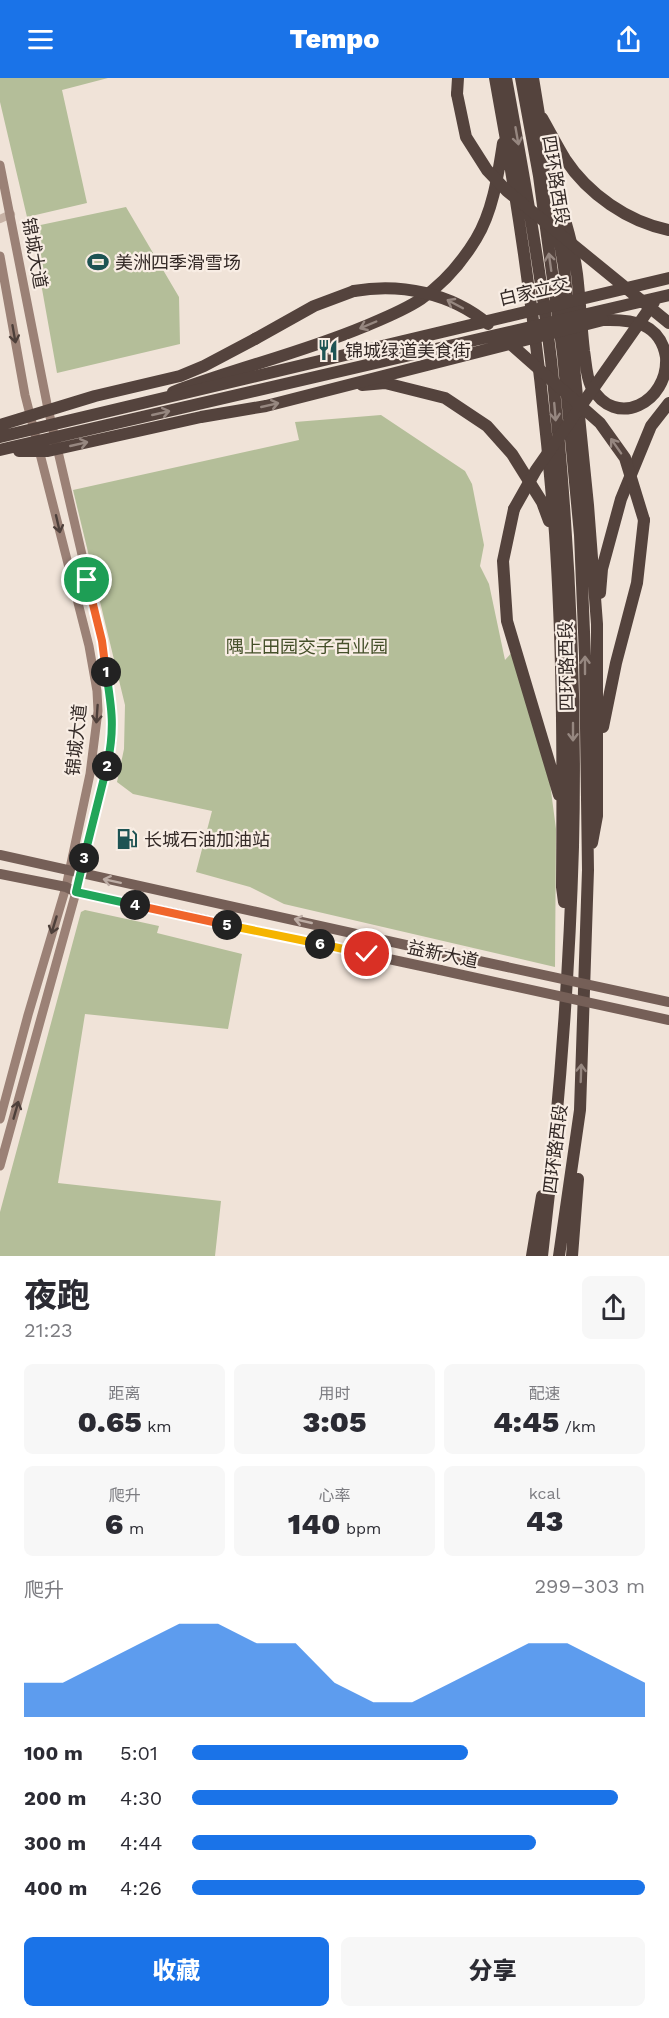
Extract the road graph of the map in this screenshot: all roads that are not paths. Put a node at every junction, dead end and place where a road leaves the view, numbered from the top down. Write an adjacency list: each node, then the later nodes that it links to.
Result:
1 (458, 78): 17 (highway, bridge)
2 (495, 78): 7 (highway)
3 (506, 78): 36 (highway, 四环路西段, one-way to 36)
4 (521, 78): 31 (highway, 四环路西段, one-way to 4)
5 (533, 78): 6 (highway)
6 (538, 111): 9 (highway); 13 (highway)
7 (504, 130): 18 (highway, one-way to 18); 26 (highway)
8 (0, 165): 11 (main road, 锦城大道)
9 (550, 179): 20 (highway, bridge); 27 (highway)
10 (0, 213): 11 (street)
11 (11, 214): 12 (street); 32 (main road, 锦城大道)
12 (0, 219)
13 (669, 230)
14 (0, 255): 32 (main road, 锦城大道, one-way to 32)
15 (669, 280): 21 (highway, 白家立交, bridge); 29 (highway, bridge)
16 (669, 295): 25 (highway, 白家立交, one-way to 16, bridge)
17 (669, 324)
18 (212, 377): 19 (highway, bridge); 21 (highway, bridge)
19 (149, 384): 23 (highway, bridge); 28 (highway, one-way to 19, bridge)
20 (343, 386): 25 (highway, one-way to 20, bridge); 26 (highway, bridge)
21 (150, 401): 24 (highway, bridge)
22 (669, 403): 27 (highway)
23 (0, 425)
24 (0, 437)
25 (0, 450)
26 (555, 533): 29 (highway)
27 (597, 624): 28 (highway)
28 (597, 752): 31 (highway)
29 (562, 808): 36 (highway)
30 (0, 855): 32 (main road, 益新大道)
31 (588, 870): 39 (highway, 四环路西段, one-way to 31)
32 (74, 872): 34 (main road, 锦城大道); 35 (main road); 37 (main road, 益新大道, one-way to 32, bridge)
33 (0, 874): 34 (main road, 益新大道)
34 (66, 887): 35 (main road, 益新大道); 40 (main road, 锦城大道, one-way to 40)
35 (76, 892): 38 (main road, 益新大道, bridge); 42 (main road, one-way to 35)
36 (569, 939): 41 (highway, 四环路西段)
37 (669, 1002)
38 (669, 1020)
39 (580, 1110): 43 (highway); 46 (highway, 四环路西段)
40 (0, 1119)
41 (556, 1130): 44 (highway); 45 (highway, 四环路西段)
42 (0, 1166)
43 (572, 1253)
44 (532, 1256)
45 (542, 1256)
46 (559, 1256)

